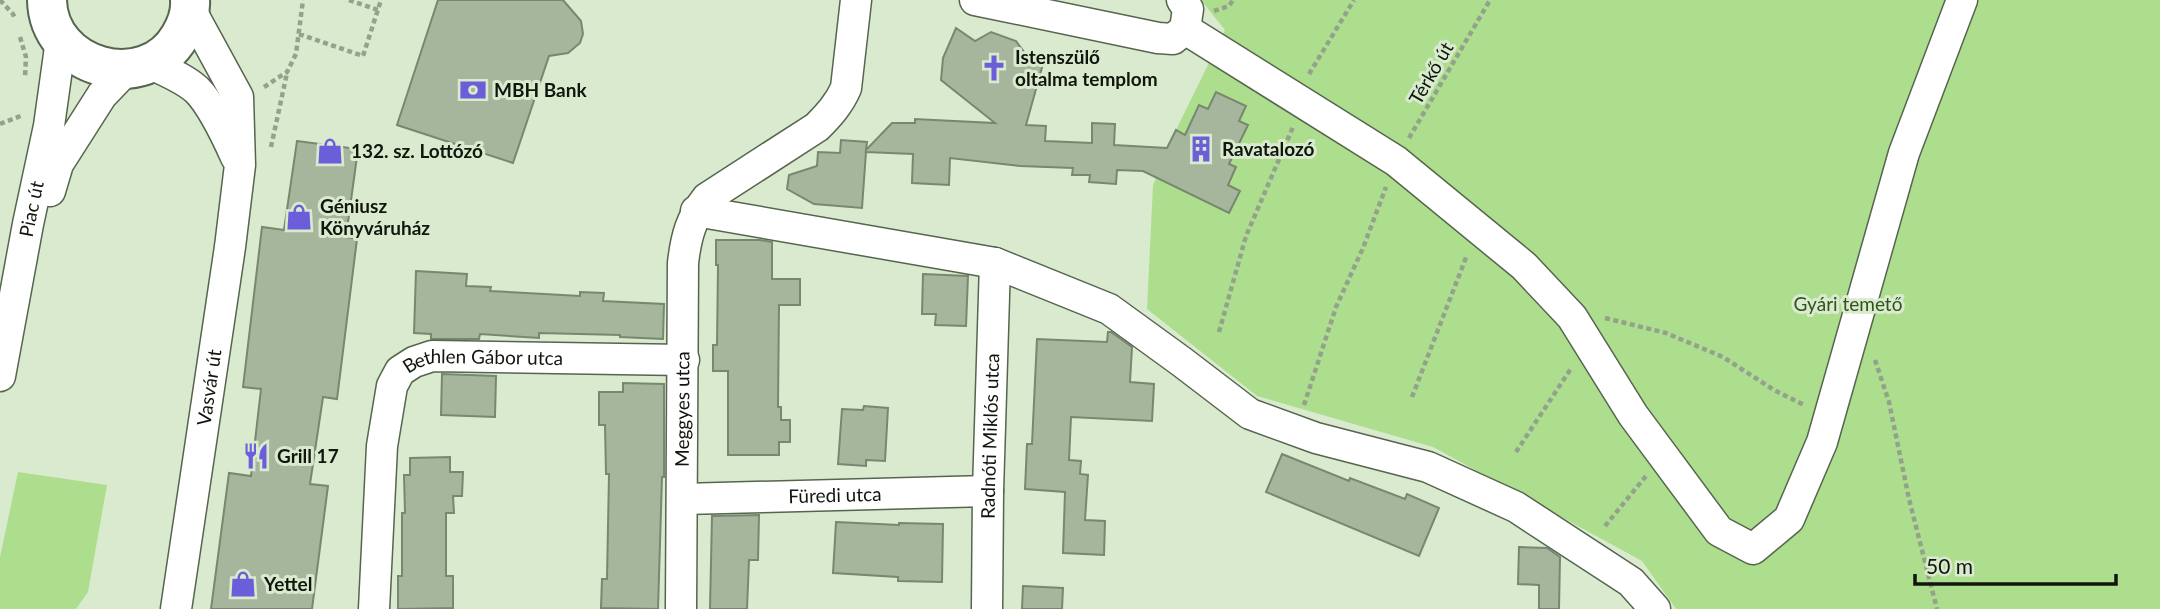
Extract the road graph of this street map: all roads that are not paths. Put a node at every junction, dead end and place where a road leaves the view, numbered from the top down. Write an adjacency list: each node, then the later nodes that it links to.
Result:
1 (856, 0): 11 (street)
2 (975, 0): 7 (street)
3 (1182, 0): 7 (street)
4 (1962, 0): 7 (street)
5 (190, 5): 9 (main road); 10 (street, Vasvár út)
6 (38, 7): 8 (main road)
7 (1171, 34)
8 (61, 40): 9 (main road); 14 (street, Piac út)
9 (138, 66): 10 (street); 14 (street)
10 (240, 165): 17 (street, Vasvár út)
11 (696, 211): 12 (street); 13 (street, Meggyes utca)
12 (995, 263): 15 (street, Radnóti Miklós utca); 21 (street)
13 (684, 360): 16 (street, Meggyes utca); 18 (street, Bethlen Gábor utca)
14 (2, 364)
15 (988, 491): 16 (street, Füredi utca); 20 (street, Radnóti Miklós utca)
16 (683, 499): 19 (street, Meggyes utca)
17 (176, 609)
18 (374, 609)
19 (681, 609)
20 (987, 609)
21 (1655, 609)

